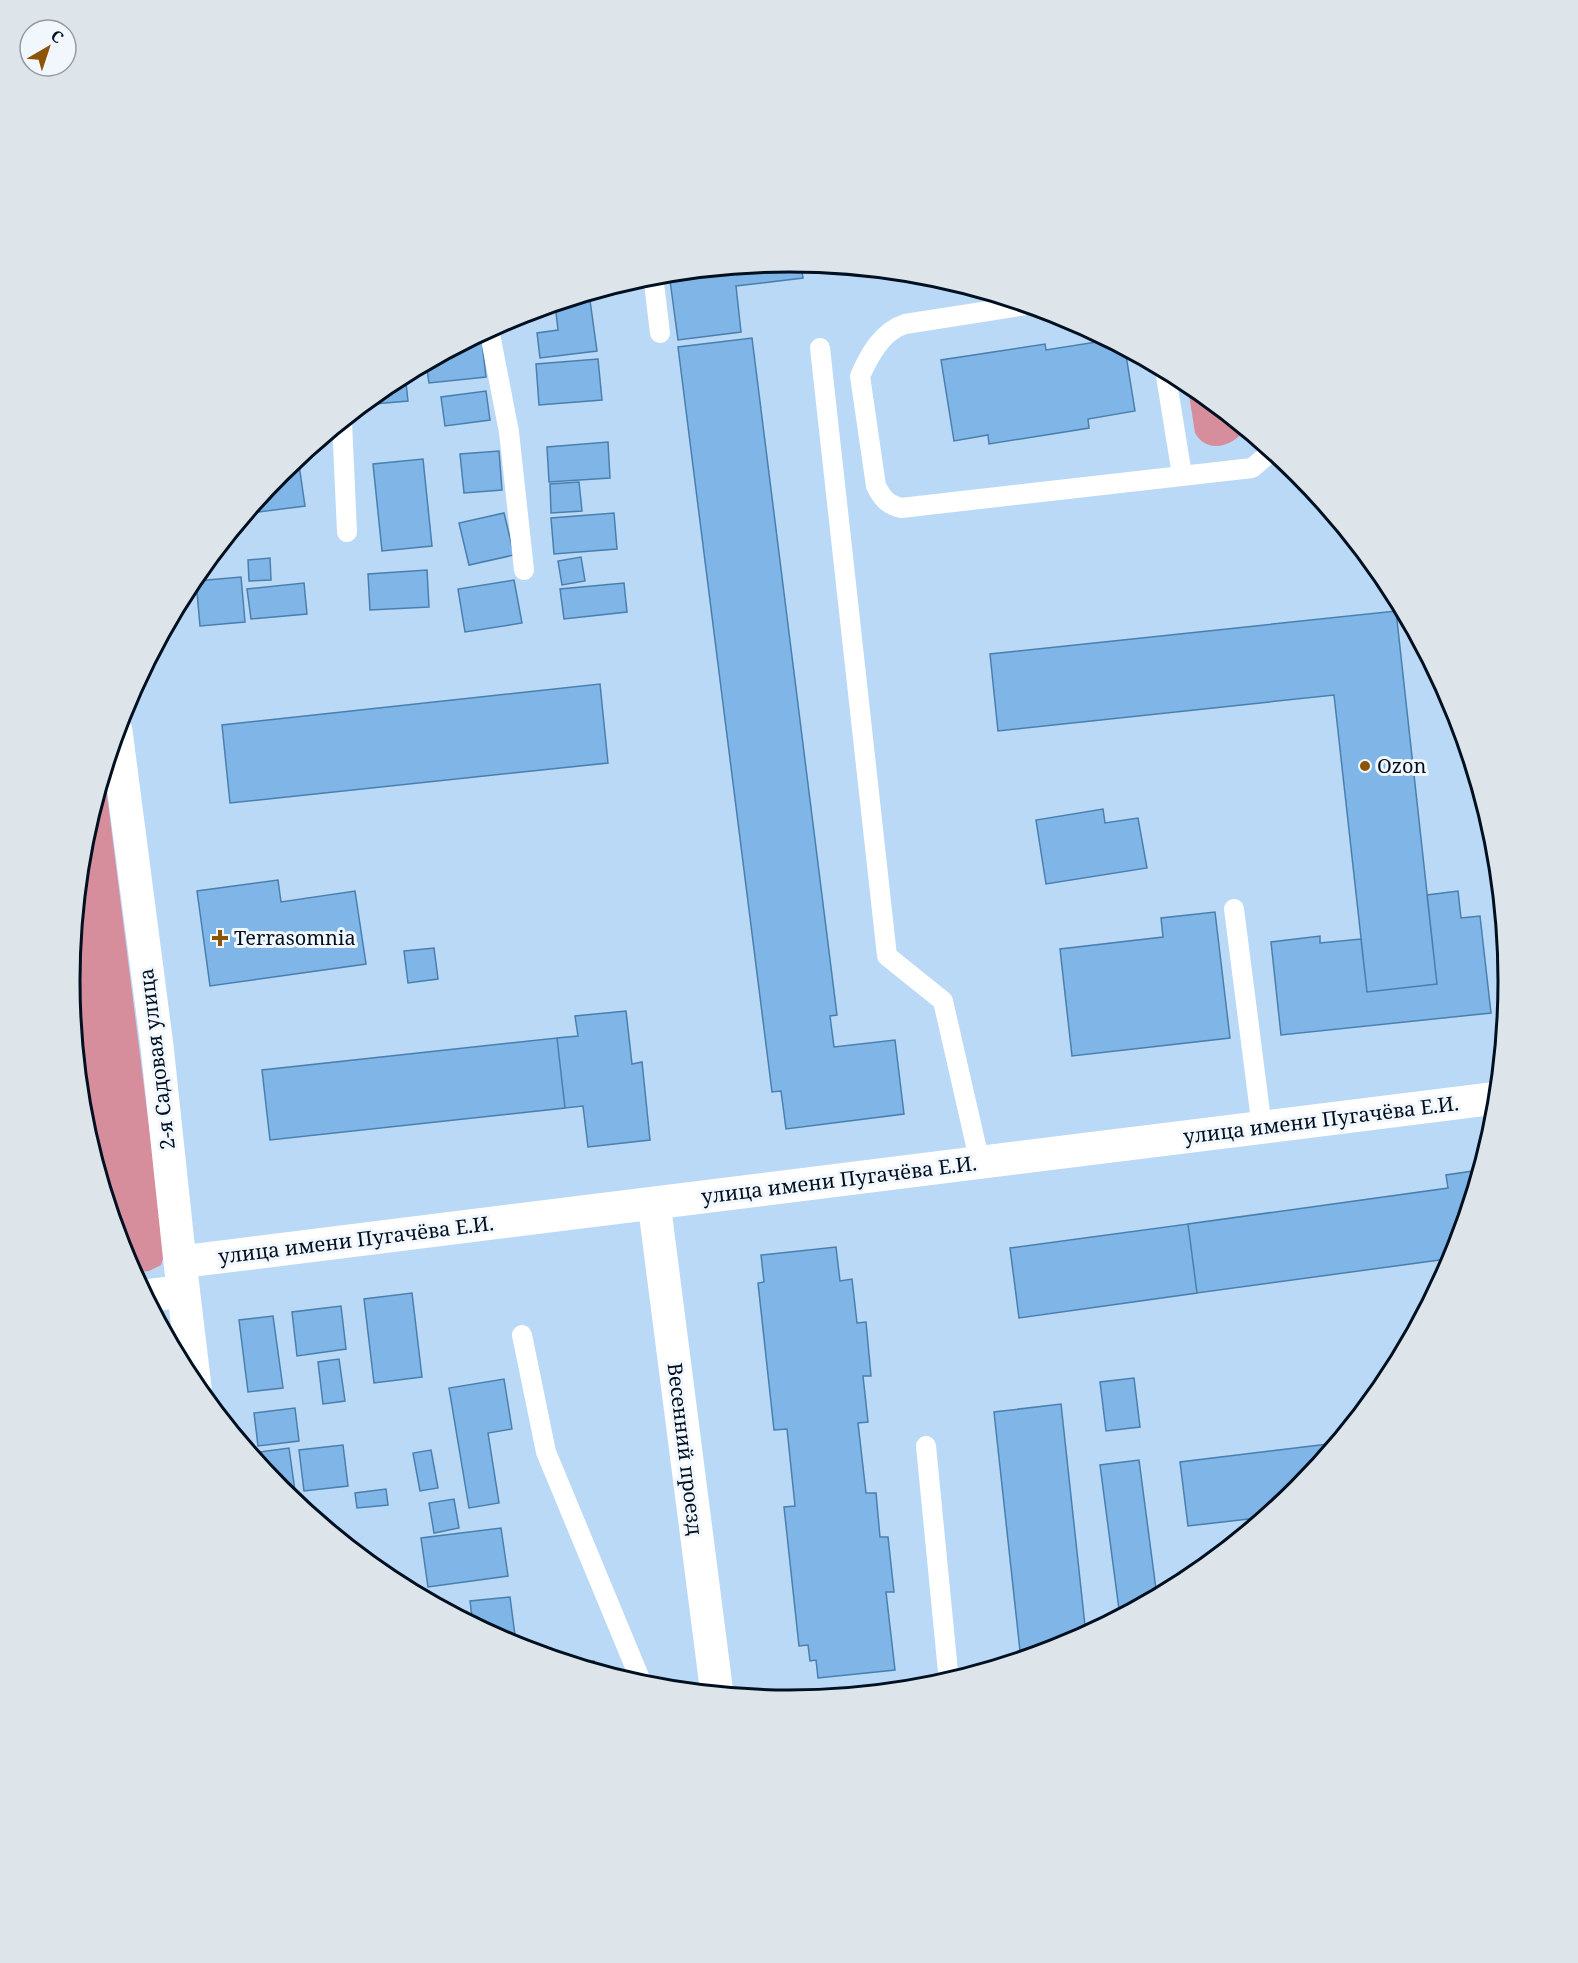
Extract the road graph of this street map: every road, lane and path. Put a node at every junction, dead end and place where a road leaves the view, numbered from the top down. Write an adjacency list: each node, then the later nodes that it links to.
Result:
1 (654, 285): 3 (lane)
2 (1008, 307): 9 (lane)
3 (660, 333)
4 (491, 338): 11 (lane)
5 (820, 348): 16 (lane)
6 (1167, 382): 9 (lane)
7 (342, 431): 10 (lane)
8 (1266, 456): 9 (lane)
9 (1182, 475)
10 (347, 532)
11 (524, 570)
12 (118, 749): 18 (street, 2-я Садовая улица)
13 (1234, 909): 15 (lane)
14 (1488, 1099): 15 (street, улица имени Пугачёва Е.И.)
15 (1262, 1128): 16 (street, улица имени Пугачёва Е.И.)
16 (980, 1163): 17 (street, улица имени Пугачёва Е.И.)
17 (654, 1203): 18 (street, улица имени Пугачёва Е.И.); 25 (street, Весенний проезд)
18 (182, 1277): 19 (street, улица имени Пугачёва Е.И.); 21 (street, 2-я Садовая улица)
19 (152, 1292)
20 (522, 1335): 24 (lane)
21 (192, 1365)
22 (926, 1446): 23 (lane)
23 (948, 1672)
24 (638, 1674)
25 (716, 1687)

